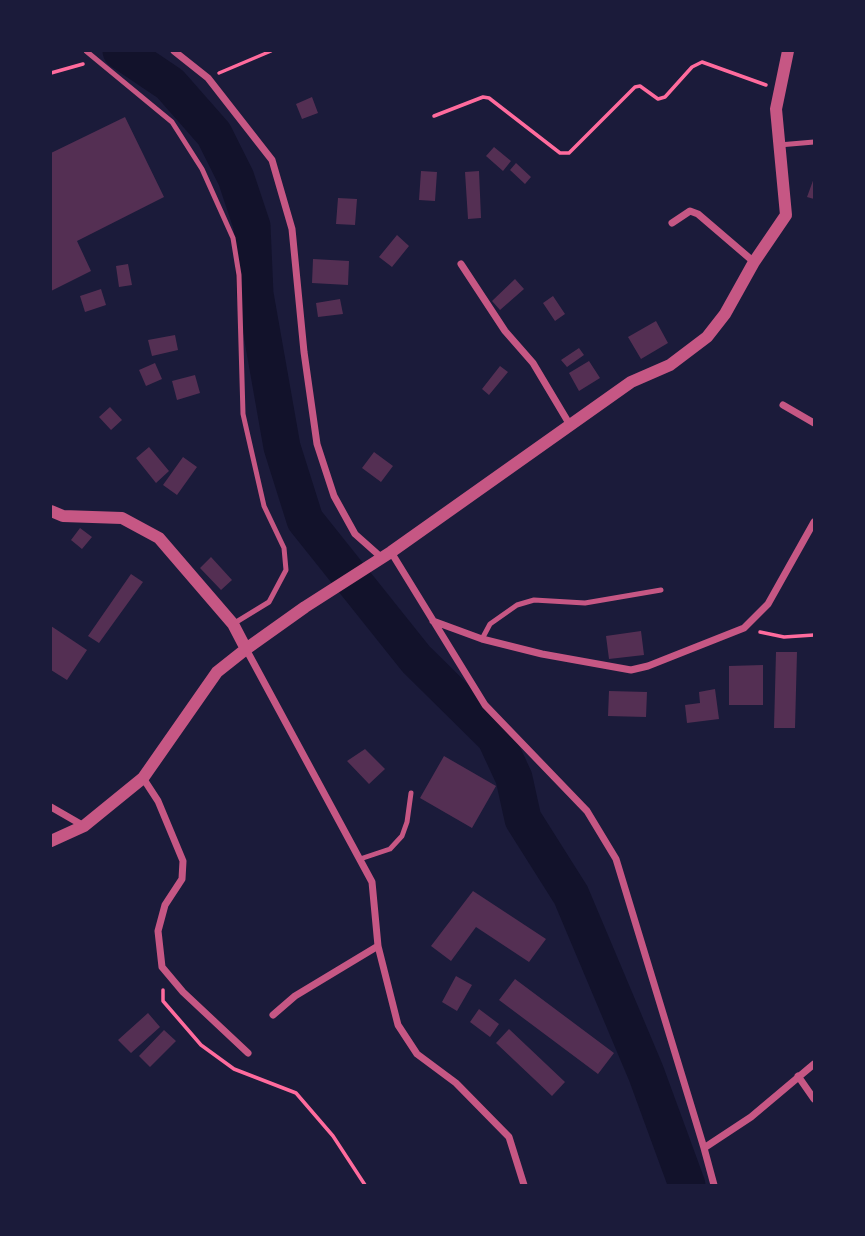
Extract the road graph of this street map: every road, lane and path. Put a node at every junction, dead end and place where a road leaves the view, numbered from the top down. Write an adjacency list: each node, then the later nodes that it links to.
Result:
1 (86, 51): 5 (lane)
2 (174, 51): 7 (street)
3 (271, 51): 7 (path)
4 (788, 51): 8 (street)
5 (95, 60): 6 (path); 23 (lane)
6 (51, 73)
7 (208, 78): 20 (street)
8 (778, 90): 9 (path); 11 (street)
9 (435, 116)
10 (814, 142): 11 (lane)
11 (779, 145): 13 (street)
12 (672, 223): 13 (street)
13 (754, 262): 17 (street)
14 (461, 264): 17 (street)
15 (783, 405): 16 (street)
16 (814, 423)
17 (570, 425): 20 (street)
18 (51, 511): 23 (street)
19 (814, 522): 24 (street)
20 (386, 555): 22 (street); 27 (street)
21 (661, 590): 26 (lane)
22 (432, 620): 26 (street); 41 (street)
23 (233, 624): 27 (street)
24 (744, 628): 25 (path); 26 (street)
25 (814, 635)
26 (482, 639)
27 (246, 649): 28 (street); 33 (street)
28 (143, 778): 31 (street); 35 (street)
29 (411, 793): 33 (lane)
30 (51, 807): 31 (street)
31 (84, 825): 32 (street)
32 (51, 841)
33 (360, 859): 34 (street)
34 (379, 946): 36 (street); 43 (street)
35 (162, 967): 37 (street); 42 (path)
36 (273, 1014)
37 (248, 1053)
38 (814, 1064): 39 (street)
39 (798, 1076): 40 (street); 41 (street)
40 (814, 1099)
41 (704, 1148): 44 (street)
42 (365, 1185)
43 (524, 1185)
44 (714, 1185)

